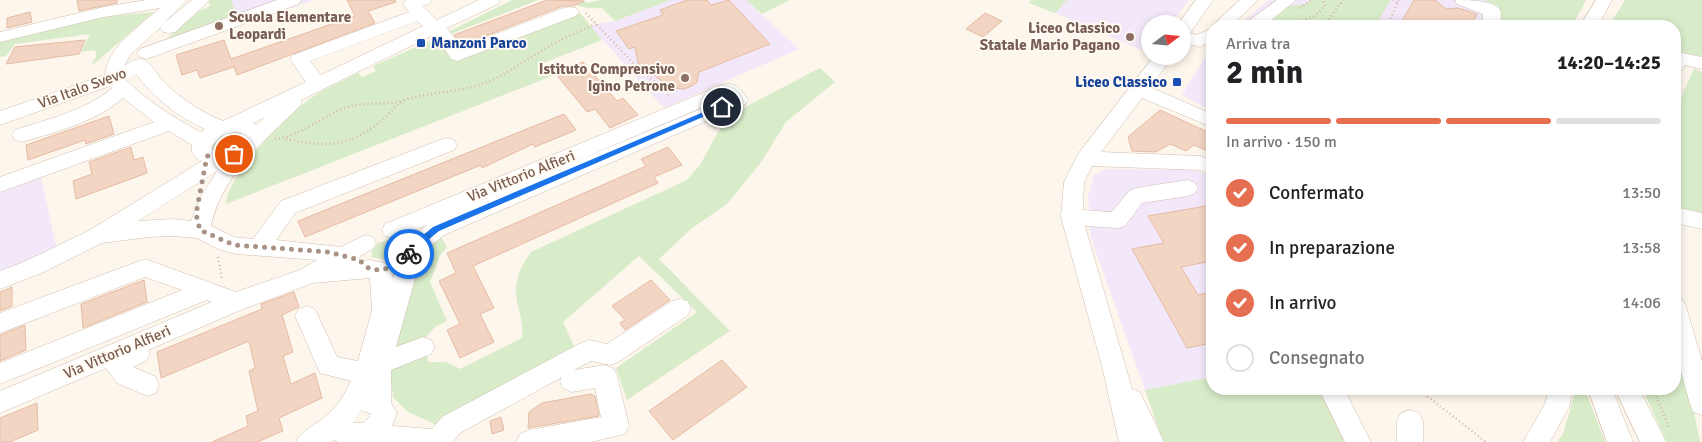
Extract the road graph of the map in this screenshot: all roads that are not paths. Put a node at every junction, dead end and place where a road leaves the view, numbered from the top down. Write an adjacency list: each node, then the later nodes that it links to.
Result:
1 (179, 0): 18 (street); 21 (street)
2 (202, 0): 19 (street)
3 (293, 0): 10 (street)
4 (492, 0): 20 (street)
5 (1205, 0): 13 (street)
6 (1250, 0): 14 (street)
7 (1288, 0): 15 (street)
8 (1463, 0): 16 (street)
9 (1604, 0): 17 (street)
10 (249, 7): 24 (street)
11 (422, 7): 20 (street); 29 (street)
12 (578, 12): 20 (street)
13 (1191, 19)
14 (1228, 20)
15 (1261, 20)
16 (1491, 20)
17 (1592, 20)
18 (153, 23): 19 (street); 28 (street)
19 (171, 26): 24 (street)
20 (435, 26): 29 (street)
21 (0, 37)
22 (1206, 37): 23 (street)
23 (1191, 38)
24 (142, 59): 28 (street, Via Italo Svevo); 33 (street)
25 (1681, 60): 26 (street)
26 (1702, 64)
27 (1157, 65): 30 (street)
28 (117, 77): 31 (street, Via Italo Svevo); 37 (street); 40 (street)
29 (316, 83): 34 (street); 42 (street)
30 (1139, 89): 36 (street); 43 (street)
31 (56, 91): 32 (street, Via Italo Svevo); 35 (street, Via Italo Svevo)
32 (0, 105)
33 (192, 112): 34 (street); 38 (street)
34 (257, 113): 38 (street)
35 (0, 118)
36 (1206, 118)
37 (169, 124): 42 (street); 45 (street)
38 (226, 127): 42 (street); 42 (street)
39 (653, 129): 39 (street, Via Vittorio Alfieri); 54 (street, Via Vittorio Alfieri); 55 (street, Via Vittorio Alfieri)
40 (22, 136)
41 (447, 145): 52 (street)
42 (219, 152): 50 (street); 50 (street); 51 (street)
43 (1085, 159): 44 (street); 48 (street)
44 (1206, 164)
45 (0, 185)
46 (1188, 188): 48 (street)
47 (1681, 216): 49 (street)
48 (1072, 218): 64 (street)
49 (1702, 221)
50 (207, 234): 51 (street); 52 (street)
51 (98, 236): 57 (street)
52 (259, 248): 53 (street)
53 (285, 248): 55 (street); 55 (street)
54 (411, 251): 55 (street, Via Vittorio Alfieri); 55 (street); 65 (street)
55 (369, 252): 56 (street, Via Vittorio Alfieri); 56 (street, Via Vittorio Alfieri); 65 (street)
56 (308, 276): 58 (street, Via Vittorio Alfieri)
57 (0, 280)
58 (221, 296): 61 (street); 66 (street, Via Vittorio Alfieri); 68 (street, Via Vittorio Alfieri); 73 (street, Via Vittorio Alfieri)
59 (680, 308): 79 (street)
60 (307, 316): 65 (street)
61 (0, 323)
62 (1681, 329): 74 (street)
63 (423, 347): 65 (street)
64 (1114, 366): 81 (street); 82 (street)
65 (373, 369): 75 (street); 76 (street)
66 (0, 374)
67 (572, 381): 80 (street)
68 (147, 385)
69 (1334, 395): 83 (street)
70 (1560, 395): 84 (street)
71 (1602, 395): 85 (street)
72 (1631, 395): 77 (street)
73 (0, 402)
74 (1702, 404)
75 (382, 411): 76 (street); 76 (street); 79 (street)
76 (351, 429): 78 (street); 79 (street)
77 (1662, 438)
78 (309, 442)
79 (440, 442)
80 (529, 442)
81 (1132, 442)
82 (1151, 442)
83 (1358, 442)
84 (1536, 442)
85 (1620, 442)

